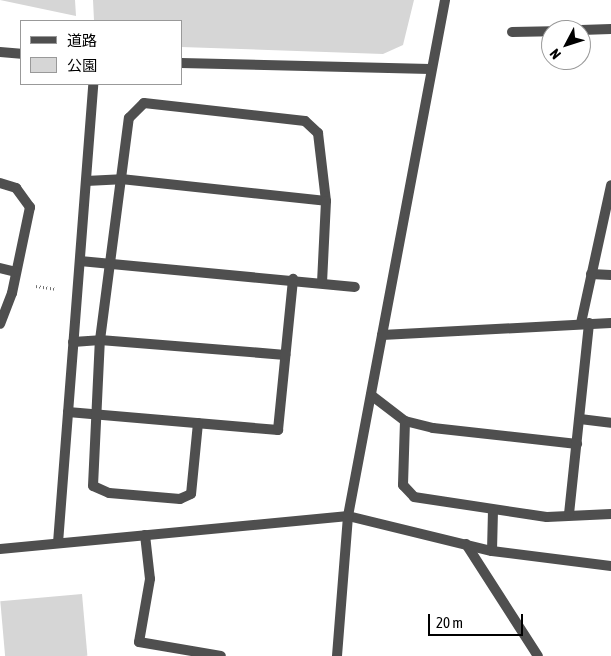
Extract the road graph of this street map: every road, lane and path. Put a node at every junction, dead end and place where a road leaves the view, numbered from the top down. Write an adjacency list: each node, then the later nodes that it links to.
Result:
1 (445, 0): 9 (street)
2 (611, 29): 3 (street)
3 (591, 30)
4 (541, 31): 5 (street)
5 (512, 32)
6 (0, 52): 7 (street)
7 (20, 54)
8 (182, 63): 9 (street)
9 (430, 69): 30 (street)
10 (92, 85): 12 (street)
11 (121, 179): 12 (street); 15 (street); 15 (street); 17 (street)
12 (86, 181): 16 (street)
13 (0, 183): 19 (street)
14 (610, 191): 20 (street)
15 (326, 201): 23 (street)
16 (80, 261): 17 (street); 26 (street)
17 (110, 264): 22 (street); 31 (street)
18 (0, 268): 19 (street)
19 (16, 272): 24 (street)
20 (592, 274): 21 (street); 27 (street)
21 (611, 275)
22 (293, 279): 23 (street); 33 (street)
23 (322, 282): 25 (street)
24 (13, 284): 26 (path); 29 (street)
25 (355, 287)
26 (78, 291): 32 (street)
27 (584, 323): 28 (street); 30 (street); 37 (street)
28 (611, 323)
29 (0, 324)
30 (382, 334): 34 (street)
31 (100, 340): 32 (street); 33 (street); 36 (street)
32 (73, 342): 35 (street)
33 (285, 355): 39 (street)
34 (370, 395): 38 (street); 45 (street)
35 (68, 412): 36 (street); 47 (street)
36 (96, 414): 39 (street); 39 (street)
37 (580, 420): 40 (street); 41 (street)
38 (405, 421): 41 (street); 42 (street)
39 (198, 423)
40 (611, 423)
41 (577, 444): 43 (street)
42 (493, 510): 43 (street); 50 (street)
43 (569, 514): 44 (street)
44 (611, 514)
45 (348, 516): 46 (street); 48 (street); 53 (street)
46 (145, 535): 47 (street); 52 (street)
47 (58, 544): 49 (street)
48 (466, 544): 50 (street); 54 (street)
49 (0, 549)
50 (492, 550): 51 (street)
51 (611, 566)
52 (221, 656)
53 (337, 656)
54 (538, 656)

